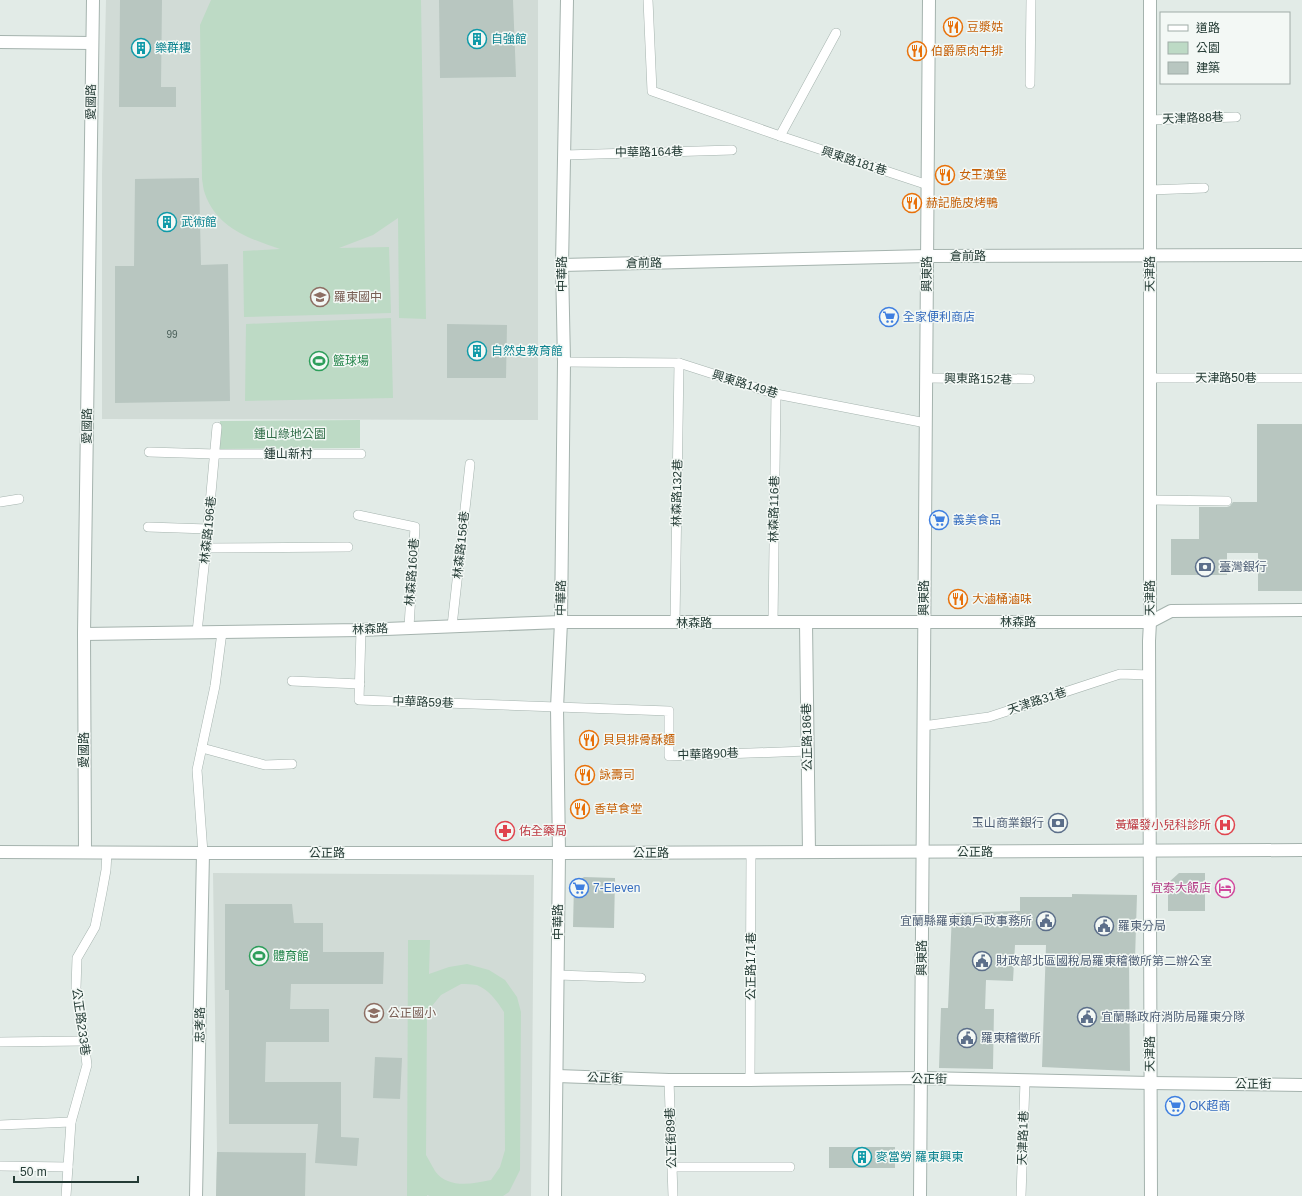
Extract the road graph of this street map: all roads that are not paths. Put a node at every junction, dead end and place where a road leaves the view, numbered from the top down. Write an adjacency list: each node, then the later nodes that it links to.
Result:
1 (93, 0): 9 (street, 愛國路)
2 (567, 0): 15 (street, 中華路)
3 (648, 0): 13 (lane, 興東路181巷)
4 (929, 0): 16 (street, 興東路)
5 (1031, 0): 10 (lane)
6 (1150, 0): 12 (street, 天津路)
7 (836, 33): 13 (lane)
8 (0, 42): 9 (street)
9 (92, 43): 57 (street, 愛國路)
10 (1030, 84)
11 (1236, 117): 12 (lane, 天津路88巷)
12 (1149, 120): 18 (street, 天津路)
13 (780, 136): 16 (lane, 興東路181巷)
14 (732, 150): 15 (lane, 中華路164巷)
15 (565, 155): 22 (street, 中華路)
16 (928, 185): 20 (street, 興東路)
17 (1204, 188): 18 (lane)
18 (1150, 190): 21 (street, 天津路)
19 (1302, 255): 21 (street, 倉前路)
20 (927, 256): 21 (street, 倉前路); 22 (street, 倉前路); 25 (street, 興東路)
21 (1150, 256): 26 (street, 天津路)
22 (562, 265): 23 (street, 中華路)
23 (564, 362): 24 (lane, 興東路149巷); 46 (street, 中華路)
24 (679, 363): 29 (lane, 興東路149巷); 50 (lane, 林森路132巷)
25 (926, 378): 28 (lane, 興東路152巷); 30 (street, 興東路)
26 (1150, 378): 27 (lane, 天津路50巷); 37 (street, 天津路)
27 (1302, 378)
28 (1030, 379)
29 (776, 394): 30 (lane, 興東路149巷); 51 (lane, 林森路116巷)
30 (926, 423): 48 (street, 興東路)
31 (217, 428): 33 (lane, 林森路196巷)
32 (149, 452): 33 (lane, 鍾山新村)
33 (215, 454): 34 (lane, 鍾山新村); 42 (lane, 林森路196巷)
34 (361, 454)
35 (470, 464): 52 (lane, 林森路156巷)
36 (20, 498): 39 (lane)
37 (1150, 500): 38 (lane); 49 (street, 天津路)
38 (1227, 501)
39 (0, 502)
40 (358, 515): 53 (lane, 林森路160巷)
41 (148, 527): 42 (lane)
42 (208, 529): 43 (lane, 林森路196巷)
43 (206, 548): 44 (lane); 55 (lane, 林森路196巷)
44 (348, 548)
45 (1302, 610): 49 (street, 林森路)
46 (561, 622): 50 (street, 林森路); 52 (street, 林森路); 61 (street, 中華路)
47 (806, 622): 48 (street, 林森路); 51 (street, 林森路); 64 (street, 公正路186巷)
48 (924, 622): 49 (street, 林森路); 62 (street, 興東路)
49 (1150, 622): 58 (street, 天津路)
50 (675, 623): 51 (street, 林森路)
51 (773, 623)
52 (452, 626): 53 (street, 林森路)
53 (408, 627): 54 (street, 林森路)
54 (361, 630): 56 (street, 林森路); 60 (lane, 中華路59巷)
55 (197, 632): 56 (street, 林森路); 57 (street, 林森路)
56 (222, 632): 63 (lane)
57 (84, 634): 69 (street, 愛國路)
58 (1149, 675): 62 (lane, 天津路31巷); 66 (street, 天津路)
59 (292, 681): 60 (lane)
60 (360, 684): 61 (lane, 中華路59巷)
61 (557, 708): 64 (lane, 中華路90巷); 75 (street, 中華路)
62 (923, 726): 73 (street, 興東路)
63 (202, 748): 65 (lane); 74 (lane)
64 (807, 751): 72 (street, 公正路186巷)
65 (292, 764)
66 (1150, 850): 67 (street, 公正路); 73 (street, 公正路); 85 (street, 天津路)
67 (1302, 850)
68 (0, 852): 69 (street, 公正路)
69 (85, 852): 70 (street, 公正路)
70 (107, 852): 74 (street, 公正路); 78 (lane, 公正路233巷)
71 (751, 852): 72 (street, 公正路); 75 (street, 公正路); 83 (lane, 公正路171巷)
72 (809, 852): 73 (street, 公正路)
73 (922, 852): 81 (street, 興東路)
74 (203, 853): 75 (street, 公正路); 94 (street, 忠孝路)
75 (559, 853): 76 (street, 中華路)
76 (558, 975): 77 (lane); 80 (street, 中華路)
77 (641, 978)
78 (84, 1041): 79 (lane); 87 (lane, 公正路233巷)
79 (0, 1042)
80 (556, 1076): 82 (street, 公正街); 95 (street, 中華路)
81 (921, 1078): 83 (street, 公正街); 84 (street, 公正街); 97 (street, 興東路)
82 (669, 1080): 83 (street, 公正街); 91 (lane, 公正街89巷)
83 (750, 1080)
84 (1025, 1081): 85 (street, 公正街); 98 (lane, 天津路1巷)
85 (1150, 1083): 86 (street, 公正街); 99 (street, 天津路)
86 (1302, 1085)
87 (71, 1122): 88 (lane); 90 (lane, 公正路233巷)
88 (0, 1125)
89 (0, 1166): 90 (lane)
90 (68, 1167): 93 (lane, 公正路233巷)
91 (672, 1167): 92 (lane); 96 (lane, 公正街89巷)
92 (790, 1167)
93 (66, 1196)
94 (196, 1196)
95 (555, 1196)
96 (673, 1196)
97 (920, 1196)
98 (1021, 1196)
99 (1151, 1196)

